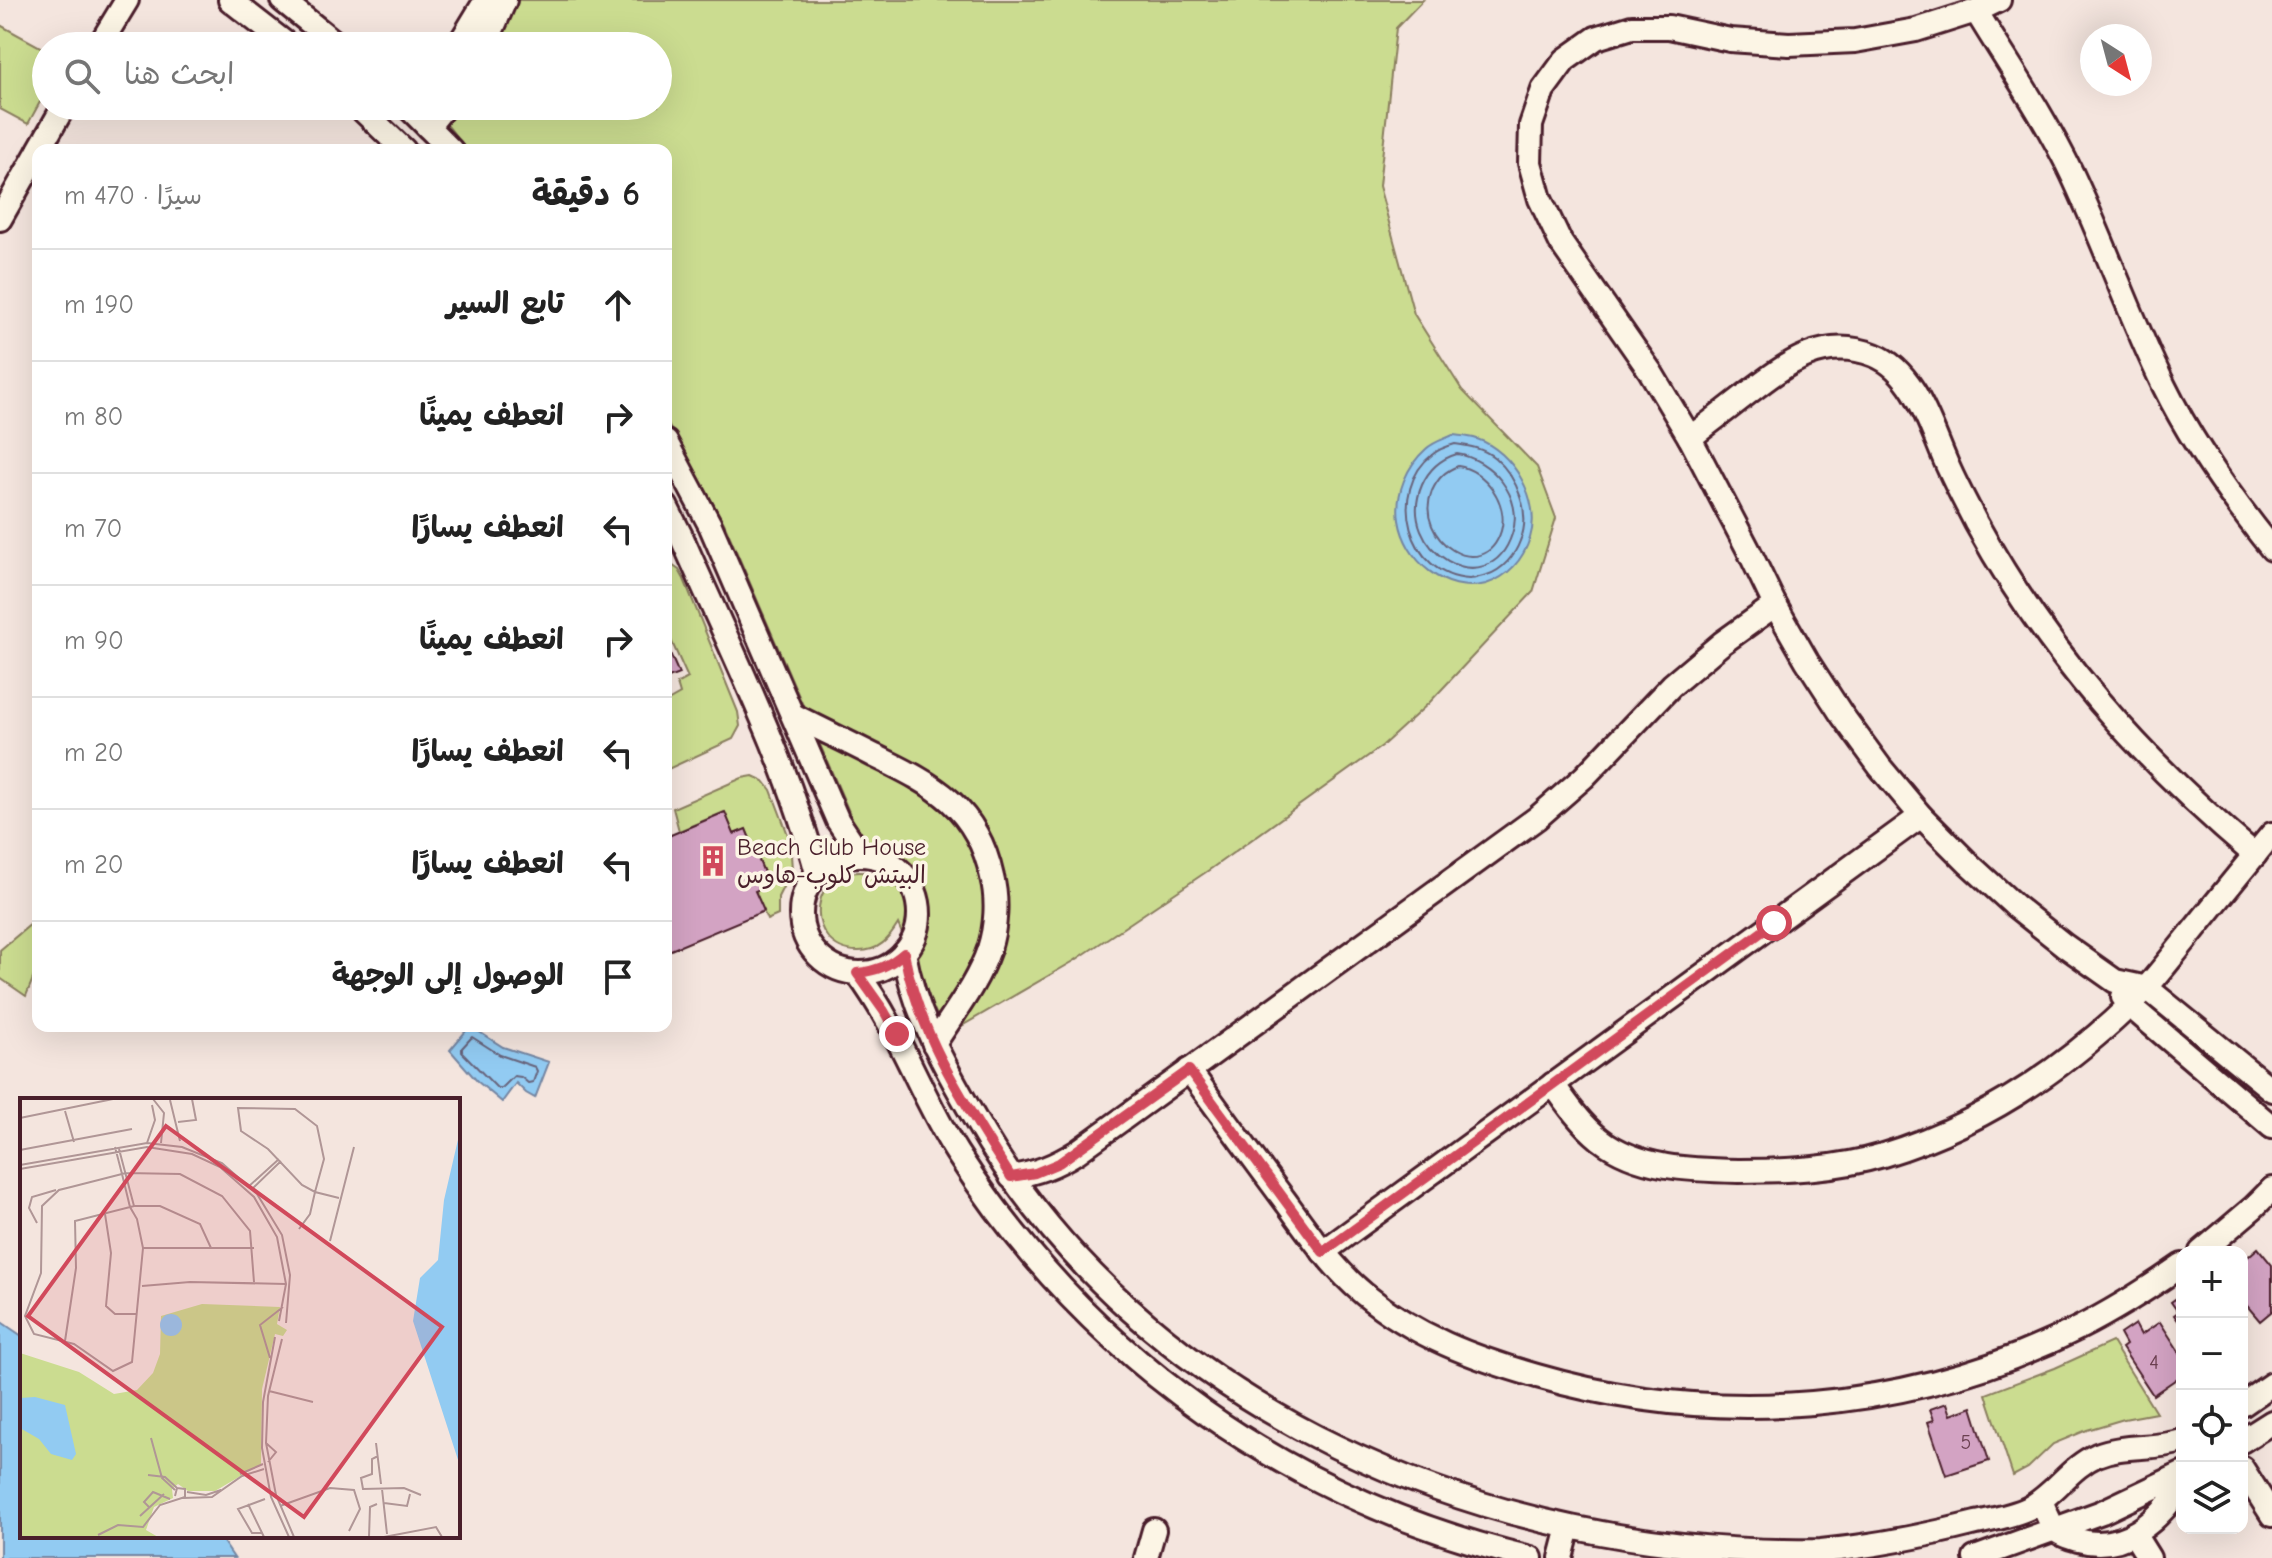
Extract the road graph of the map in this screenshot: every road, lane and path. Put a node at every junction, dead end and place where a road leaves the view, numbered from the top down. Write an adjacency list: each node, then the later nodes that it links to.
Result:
1 (127, 0): 8 (street)
2 (230, 0): 9 (street)
3 (282, 0): 10 (street)
4 (486, 0): 11 (street)
5 (505, 0): 12 (street)
6 (1999, 0): 7 (street)
7 (1976, 11): 23 (street); 26 (street)
8 (108, 32)
9 (271, 32)
10 (322, 32)
11 (467, 32)
12 (491, 32)
13 (56, 120): 18 (street)
14 (373, 120): 19 (street)
15 (421, 120): 17 (street)
16 (434, 120): 17 (street)
17 (428, 127): 20 (street)
18 (43, 144)
19 (398, 144)
20 (445, 144)
21 (32, 163): 22 (street)
22 (0, 219)
23 (1690, 438): 27 (street); 32 (street)
24 (672, 453): 28 (street)
25 (674, 542): 33 (street)
26 (2272, 549)
27 (1775, 605): 29 (street); 40 (street)
28 (793, 715): 31 (street); 39 (street)
29 (1921, 816): 36 (street); 41 (street)
30 (2272, 834): 32 (street)
31 (860, 854): 33 (street); 34 (street)
32 (2255, 855): 37 (street)
33 (817, 873): 35 (street)
34 (904, 953): 35 (street); 39 (street)
35 (857, 973): 65 (street)
36 (2115, 981): 37 (street); 38 (street)
37 (2147, 988): 38 (street); 42 (street)
38 (2130, 1006): 41 (street); 43 (street)
39 (934, 1044): 44 (street)
40 (1189, 1070): 44 (street); 47 (street)
41 (1553, 1084): 47 (street)
42 (2272, 1090)
43 (2272, 1127)
44 (1011, 1177): 62 (street)
45 (2272, 1189): 46 (street)
46 (2208, 1246)
47 (1323, 1252): 48 (street)
48 (2176, 1269)
49 (2272, 1384): 50 (street)
50 (2248, 1401)
51 (2272, 1422): 52 (street)
52 (2248, 1437)
53 (2176, 1445): 57 (street)
54 (2176, 1477): 60 (street)
55 (2248, 1477): 58 (street)
56 (2176, 1493): 61 (street)
57 (2041, 1501): 60 (street); 62 (street)
58 (2272, 1515)
59 (1154, 1530): 64 (street)
60 (2055, 1530): 63 (street); 67 (street)
61 (2134, 1534): 63 (street); 68 (street)
62 (1567, 1535): 66 (street)
63 (2107, 1551)
64 (1146, 1558)
65 (1531, 1558)
66 (1561, 1558)
67 (1975, 1558)
68 (2149, 1558)

